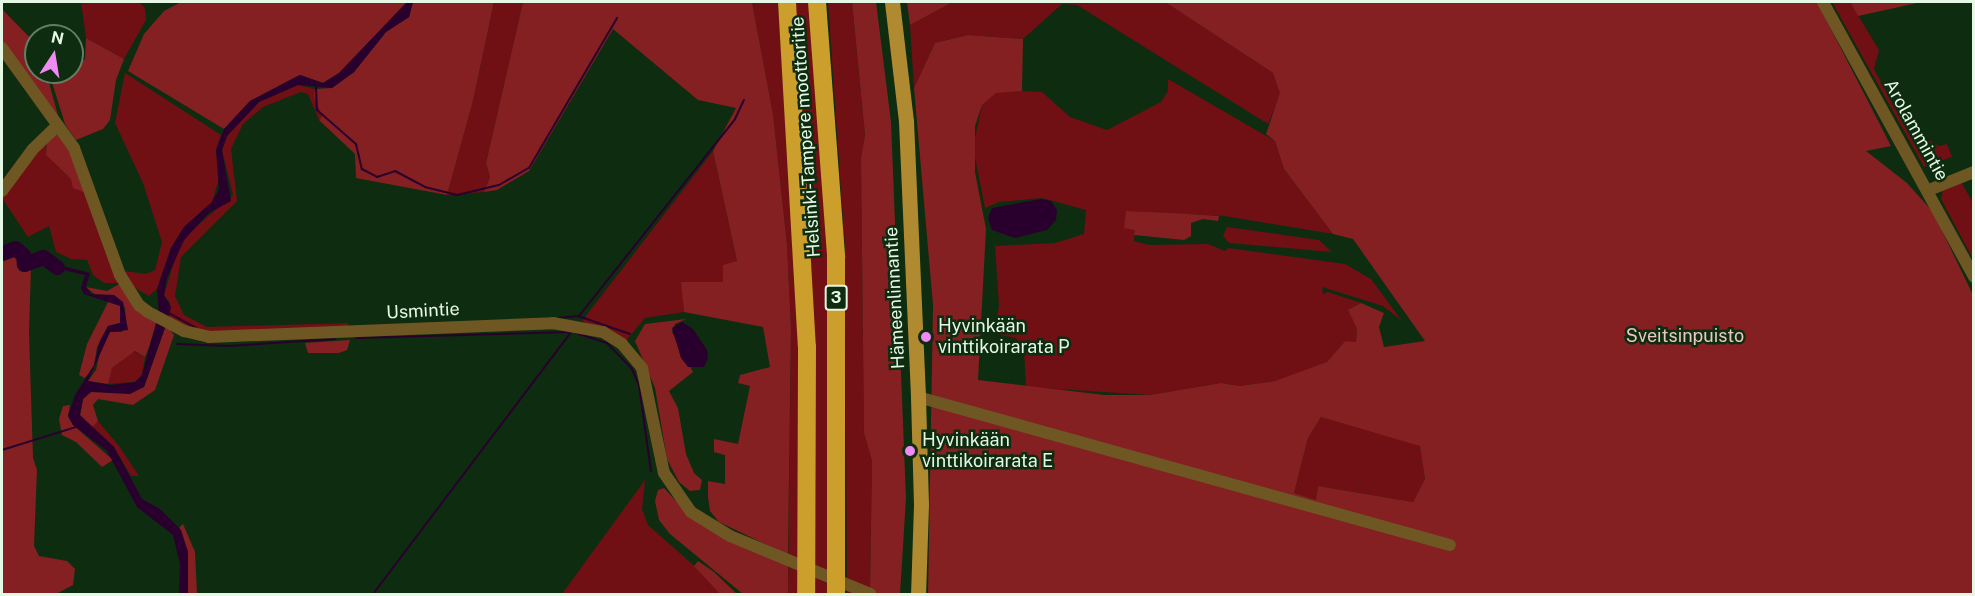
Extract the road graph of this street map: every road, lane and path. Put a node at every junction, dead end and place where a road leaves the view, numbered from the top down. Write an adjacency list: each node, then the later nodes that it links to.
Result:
1 (787, 2): 13 (highway, Helsinki-Tampere moottoritie / 3)
2 (817, 2): 14 (highway, Helsinki-Tampere moottoritie / 3)
3 (892, 2): 11 (main road, Hämeenlinnantie)
4 (1823, 2): 9 (street, Arolammintie)
5 (2, 48): 6 (street, Usmintie)
6 (57, 126): 8 (street); 15 (street, Usmintie)
7 (1974, 172): 9 (street)
8 (2, 190)
9 (1929, 190): 10 (street, Arolammintie)
10 (1974, 277)
11 (918, 397): 12 (street); 16 (main road, Hämeenlinnantie)
12 (1450, 545)
13 (806, 594)
14 (836, 594)
15 (869, 594)
16 (918, 594)

